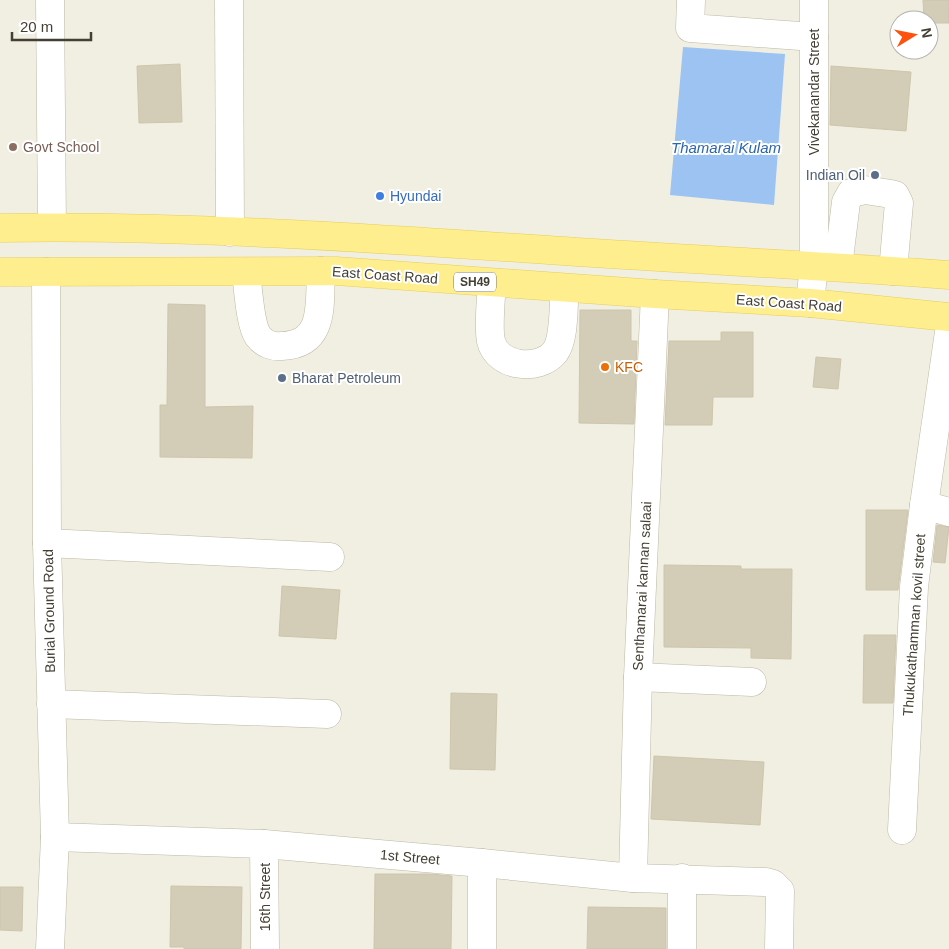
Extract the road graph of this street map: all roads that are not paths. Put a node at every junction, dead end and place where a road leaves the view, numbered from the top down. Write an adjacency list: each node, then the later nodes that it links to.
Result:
1 (50, 0): 6 (street)
2 (228, 0): 8 (street)
3 (691, 0): 5 (street)
4 (814, 0): 5 (street, Vivekanandar Street)
5 (814, 37): 9 (street, Vivekanandar Street)
6 (52, 227): 7 (main road); 8 (main road)
7 (0, 228)
8 (230, 232): 9 (main road)
9 (826, 266): 11 (main road); 11 (street); 19 (street, Vivekanandar Street)
10 (321, 271): 14 (main road, East Coast Road / SH49); 14 (street); 16 (main road, East Coast Road / SH49)
11 (893, 271): 15 (main road)
12 (0, 272): 13 (main road, East Coast Road / SH49)
13 (46, 272): 14 (main road, East Coast Road / SH49); 23 (street, Burial Ground Road)
14 (246, 272)
15 (949, 276)
16 (492, 283): 17 (main road, East Coast Road / SH49); 17 (street)
17 (564, 288): 18 (main road, East Coast Road / SH49)
18 (655, 294): 19 (main road, East Coast Road / SH49); 25 (street, Senthamarai kannan salaai)
19 (810, 303): 20 (main road, East Coast Road / SH49)
20 (949, 317)
21 (949, 332): 22 (street, Thukukathamman kovil street)
22 (936, 508): 29 (street, Thukukathamman kovil street)
23 (48, 543): 24 (street); 27 (street, Burial Ground Road)
24 (330, 557)
25 (638, 677): 26 (street); 33 (street, Senthamarai kannan salaai)
26 (752, 682)
27 (51, 704): 28 (street); 30 (street, Burial Ground Road)
28 (327, 714)
29 (902, 830)
30 (55, 837): 31 (street, 1st Street); 35 (street, Burial Ground Road)
31 (264, 844): 32 (street, 1st Street); 36 (street, 16th Street)
32 (482, 863): 33 (street, 1st Street); 37 (street)
33 (633, 878): 34 (street, 1st Street)
34 (682, 878): 38 (street); 39 (street, 1st Street)
35 (50, 949)
36 (265, 949)
37 (482, 949)
38 (682, 949)
39 (779, 949)

